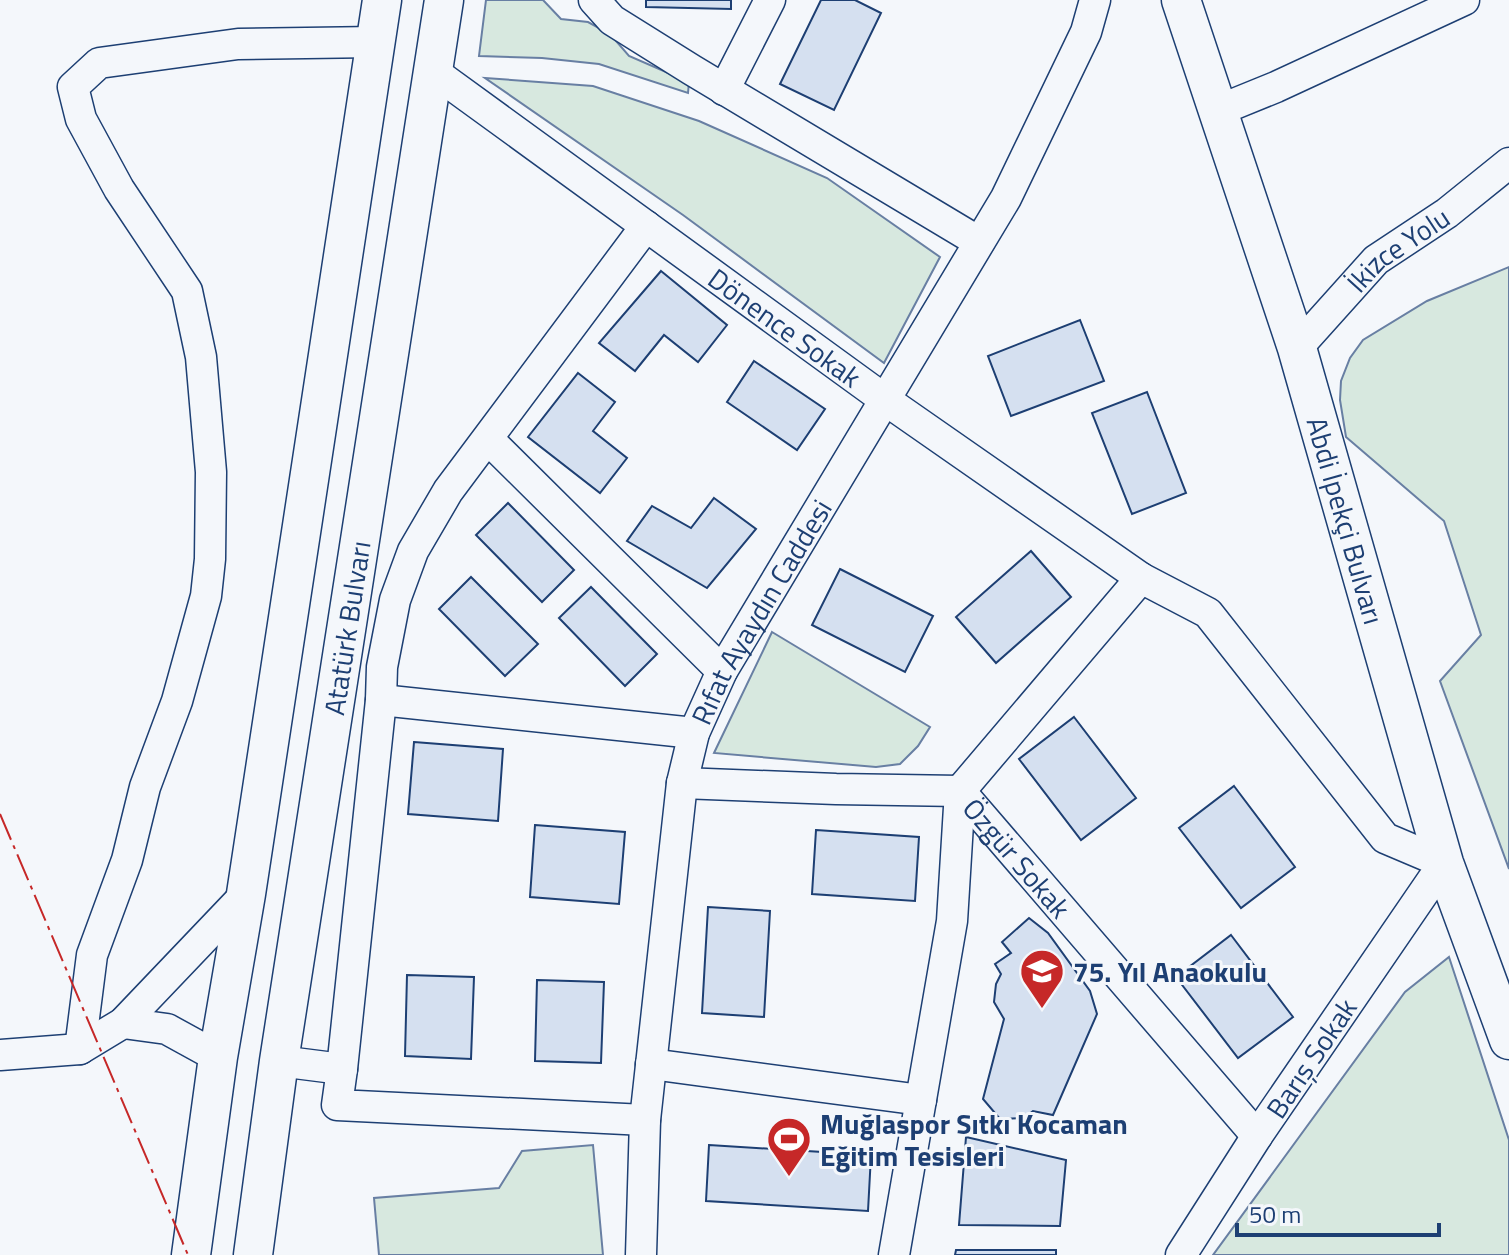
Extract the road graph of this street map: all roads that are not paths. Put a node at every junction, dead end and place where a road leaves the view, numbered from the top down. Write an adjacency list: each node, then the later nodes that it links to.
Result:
1 (382, 0): 10 (main road, Atatürk Bulvarı)
2 (444, 0): 11 (main road, Atatürk Bulvarı)
3 (594, 0): 12 (street)
4 (770, 0): 12 (street)
5 (1095, 0): 9 (street)
6 (1116, 0): 9 (street)
7 (1181, 0): 13 (main road, Abdi İpekçi Bulvarı)
8 (1464, 0): 13 (street)
9 (1086, 32): 16 (street, Rıfat Ayaydın Caddesi)
10 (376, 42): 27 (main road, Atatürk Bulvarı); 30 (street)
11 (434, 72): 15 (street, Dönence Sokak); 33 (main road, Atatürk Bulvarı)
12 (724, 90): 16 (street)
13 (1217, 111): 17 (main road, Abdi İpekçi Bulvarı)
14 (1509, 163): 17 (street, İkizce Yolu)
15 (646, 226): 18 (street, Dönence Sokak); 19 (street)
16 (979, 242): 18 (street, Rıfat Ayaydın Caddesi)
17 (1297, 348): 26 (main road, Abdi İpekçi Bulvarı)
18 (884, 399): 20 (street, Dönence Sokak); 21 (street, Rıfat Ayaydın Caddesi)
19 (488, 439): 21 (street); 22 (street)
20 (1141, 578): 25 (street); 26 (street, Dönence Sokak)
21 (722, 671): 23 (street, Rıfat Ayaydın Caddesi)
22 (381, 700): 23 (street); 35 (street)
23 (694, 733): 24 (street, Rıfat Ayaydın Caddesi)
24 (682, 783): 25 (street, Özgür Sokak); 34 (street, Rıfat Ayaydın Caddesi)
25 (960, 791): 36 (street); 38 (street, Özgür Sokak)
26 (1444, 863): 29 (main road, Abdi İpekçi Bulvarı); 38 (street, Barış Sokak)
27 (246, 894): 28 (street); 32 (main road, Atatürk Bulvarı)
28 (123, 1023): 30 (street); 32 (street)
29 (1509, 1040)
30 (80, 1049): 31 (street)
31 (0, 1055)
32 (218, 1057): 39 (main road, Atatürk Bulvarı)
33 (279, 1061): 35 (street); 40 (main road, Atatürk Bulvarı)
34 (651, 1064): 36 (street); 37 (street, Rıfat Ayaydın Caddesi)
35 (342, 1069): 37 (street)
36 (921, 1100): 42 (street)
37 (645, 1120): 41 (street, Rıfat Ayaydın Caddesi)
38 (1257, 1136): 43 (street, Barış Sokak)
39 (191, 1255)
40 (253, 1255)
41 (641, 1255)
42 (894, 1255)
43 (1181, 1255)

